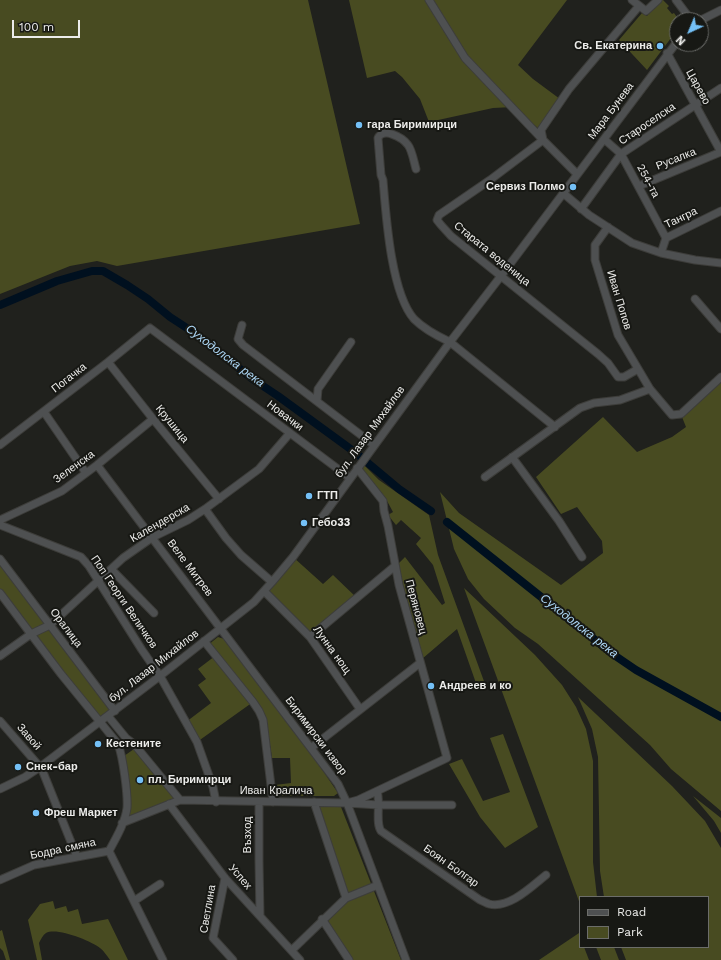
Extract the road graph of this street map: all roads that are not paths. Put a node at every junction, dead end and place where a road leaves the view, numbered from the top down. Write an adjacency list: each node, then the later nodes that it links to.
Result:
1 (429, 0): 13 (street)
2 (632, 0): 5 (street)
3 (658, 0): 5 (street)
4 (676, 0): 7 (street)
5 (639, 6): 13 (street)
6 (721, 10): 8 (street)
7 (685, 12)
8 (709, 16)
9 (667, 53): 11 (street, Царево); 12 (street, Мара Бунева)
10 (721, 88): 11 (street, Староселска)
11 (696, 104): 14 (street, Царево); 15 (street, Староселска)
12 (604, 139): 15 (street, 254-та); 17 (street, Мара Бунева)
13 (543, 140): 17 (street); 26 (street, Старата воденица)
14 (721, 152): 18 (street, Русалка)
15 (621, 154): 18 (street, 254-та); 20 (street, Староселска)
16 (416, 169): 32 (street)
17 (577, 174): 19 (street, Мара Бунева)
18 (639, 186): 23 (street, 254-та)
19 (563, 193): 20 (street); 26 (street, бул. Лазар Михайлов)
20 (581, 209): 22 (street)
21 (721, 211): 23 (street, Тангра)
22 (608, 227): 24 (street); 34 (street, Иван Попов)
23 (666, 238): 24 (street, Тангра)
24 (661, 253): 25 (street)
25 (721, 263)
26 (502, 276): 32 (street, бул. Лазар Михайлов); 34 (street, Старата воденица)
27 (696, 299): 30 (street)
28 (242, 325): 37 (street)
29 (150, 328): 33 (street, Погачка); 41 (street, Новачки)
30 (721, 329)
31 (351, 342): 37 (street)
32 (450, 342): 40 (street); 42 (street, бул. Лазар Михайлов)
33 (108, 362): 38 (street, Погачка); 39 (street, Крушица)
34 (638, 369): 36 (street, Иван Попов)
35 (721, 377): 36 (street, Иван Попов)
36 (650, 389): 40 (street)
37 (317, 401): 42 (street)
38 (44, 412): 43 (street, Погачка); 47 (street)
39 (154, 419): 45 (street, Зеленска); 50 (street, Крушица)
40 (555, 427): 44 (street)
41 (290, 433): 49 (street, Новачки); 50 (street, Календерска)
42 (374, 445): 46 (street, бул. Лазар Михайлов)
43 (0, 446)
44 (512, 457): 48 (street); 55 (street)
45 (97, 465): 47 (street, Зеленска); 54 (street, Веле Митрев)
46 (358, 467): 49 (street, бул. Лазар Михайлов); 57 (street, Перяновец)
47 (86, 473): 52 (street, Зеленска)
48 (485, 477)
49 (350, 478): 60 (street, бул. Лазар Михайлов)
50 (219, 499): 51 (street, Календерска)
51 (205, 508): 54 (street, Календерска); 60 (street)
52 (0, 520)
53 (0, 525): 59 (street, Поп Георги Величков)
54 (153, 537): 58 (street, Календерска); 65 (street, Веле Митрев)
55 (582, 557)
56 (0, 559): 64 (street, Оралица)
57 (395, 566): 67 (street); 70 (street, Перяновец)
58 (111, 569): 59 (street, Календерска); 63 (street)
59 (99, 581): 64 (street, Календерска); 71 (street, Поп Георги Величков)
60 (272, 582): 61 (street, бул. Лазар Михайлов)
61 (264, 591): 65 (street, бул. Лазар Михайлов); 67 (street, Лунна нощ)
62 (0, 594): 66 (street)
63 (154, 613)
64 (50, 625): 66 (street, Календерска); 73 (street, Оралица)
65 (220, 628): 68 (street, бул. Лазар Михайлов); 79 (street, Биримирски извор)
66 (31, 634): 69 (street, Календерска); 76 (street)
67 (310, 637): 72 (street, Лунна нощ)
68 (204, 641): 71 (street, бул. Лазар Михайлов); 87 (street)
69 (0, 656)
70 (420, 663): 72 (street); 80 (street, Перяновец)
71 (160, 676): 73 (street, бул. Лазар Михайлов); 85 (street, Поп Георги Величков)
72 (360, 709): 79 (street)
73 (115, 711): 74 (street, бул. Лазар Михайлов)
74 (108, 716): 76 (street, бул. Лазар Михайлов); 77 (street)
75 (0, 722): 81 (street, Завой)
76 (99, 722): 78 (street); 81 (street, бул. Лазар Михайлов)
77 (126, 738): 78 (street); 84 (street)
78 (118, 744): 93 (street)
79 (311, 748): 89 (street, Биримирски извор)
80 (447, 758): 83 (street, Иван Кралича)
81 (40, 767): 82 (street, бул. Лазар Михайлов); 95 (street, Завой)
82 (0, 789)
83 (377, 791): 89 (street, Иван Кралича); 92 (street, Боян Болгар)
84 (180, 800): 85 (street, Иван Кралича); 90 (street)
85 (216, 802): 86 (street, Иван Кралича)
86 (259, 802): 87 (street, Иван Кралича); 103 (street, Възход)
87 (273, 802): 88 (street, Иван Кралича)
88 (314, 802): 89 (street, Иван Кралича); 101 (street)
89 (347, 803): 92 (street, Иван Кралича); 100 (street, Биримирски извор)
90 (169, 804): 93 (street); 97 (street, Успех)
91 (452, 805): 92 (street, Иван Кралича)
92 (379, 806): 96 (street, Боян Болгар)
93 (122, 823): 94 (street)
94 (109, 851): 95 (street, Бодра смяна); 102 (street)
95 (77, 857): 98 (street, Бодра смяна)
96 (546, 875)
97 (225, 878): 103 (street, Успех); 107 (street, Светлина)
98 (0, 880)
99 (160, 884): 102 (street)
100 (378, 885): 101 (street); 110 (street, Биримирски извор)
101 (346, 898): 104 (street)
102 (134, 901): 106 (street)
103 (260, 916): 105 (street, Успех)
104 (322, 919): 105 (street); 109 (street)
105 (292, 950): 108 (street, Успех)
106 (163, 960)
107 (233, 960)
108 (300, 960)
109 (349, 960)
110 (406, 960)

